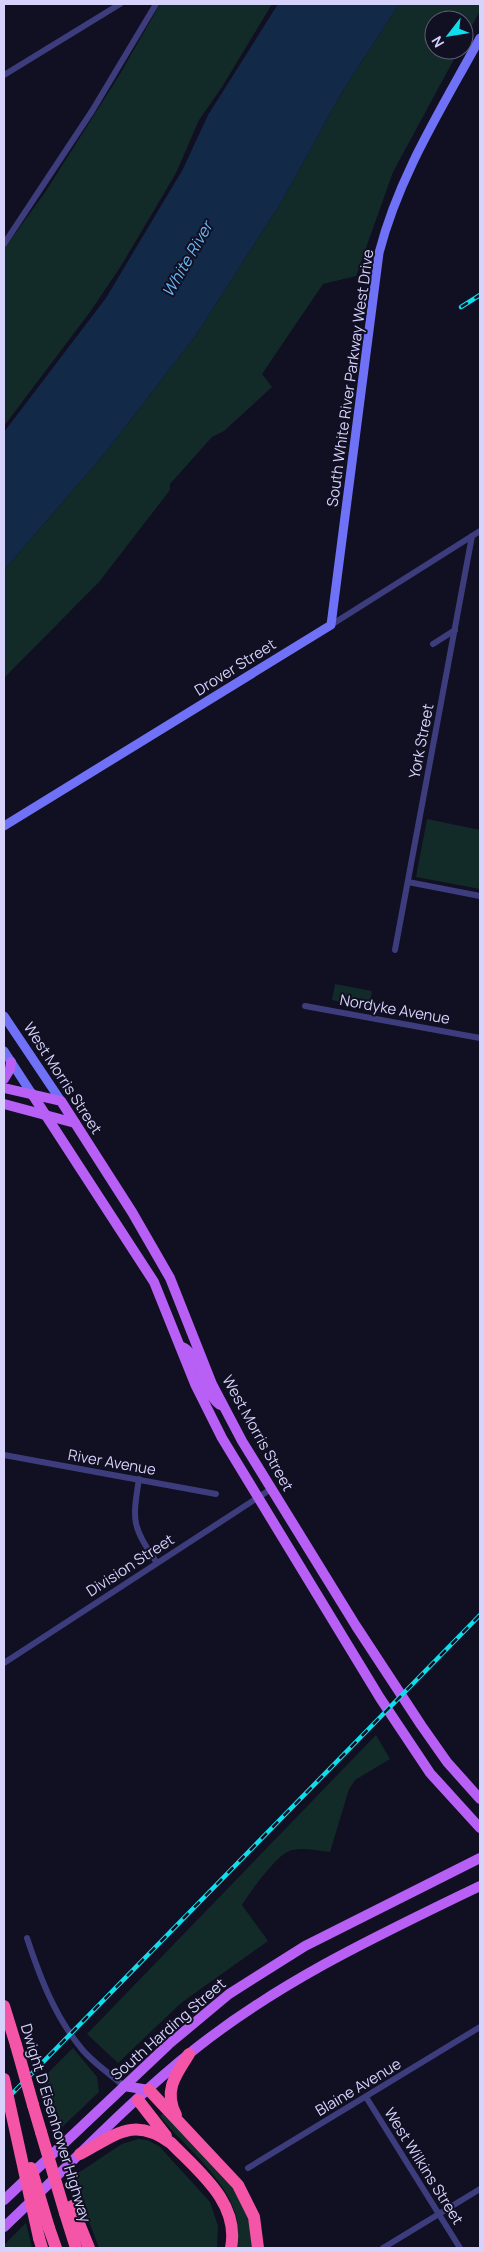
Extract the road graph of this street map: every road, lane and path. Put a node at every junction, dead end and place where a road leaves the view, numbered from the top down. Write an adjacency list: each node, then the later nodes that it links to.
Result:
1 (120, 4): 4 (street)
2 (156, 4): 5 (street)
3 (480, 38): 8 (street, South White River Parkway West Drive)
4 (4, 75)
5 (4, 244)
6 (480, 531): 7 (street, Drover Street)
7 (472, 536): 8 (street, Drover Street); 9 (street, York Street)
8 (331, 625): 11 (street, Drover Street)
9 (455, 630): 10 (street); 12 (street, York Street)
10 (434, 644)
11 (4, 826)
12 (408, 882): 13 (street); 14 (street, York Street)
13 (480, 896)
14 (395, 950)
15 (305, 1006): 17 (street, Nordyke Avenue)
16 (4, 1016): 23 (street, West Morris Street)
17 (480, 1038)
18 (4, 1051): 19 (street, West Morris Street)
19 (11, 1062): 20 (main road); 22 (street, West Morris Street)
20 (4, 1079)
21 (4, 1088): 22 (main road)
22 (32, 1094): 23 (main road); 25 (main road, West Morris Street)
23 (61, 1101): 26 (main road, West Morris Street)
24 (4, 1104): 25 (main road)
25 (45, 1114): 26 (main road); 27 (main road, West Morris Street)
26 (75, 1122): 28 (main road, West Morris Street)
27 (136, 1253): 28 (main road); 29 (main road, West Morris Street)
28 (190, 1324): 30 (main road, West Morris Street)
29 (180, 1346): 30 (main road); 35 (main road, West Morris Street)
30 (223, 1407): 33 (main road, West Morris Street)
31 (4, 1455): 32 (street, River Avenue)
32 (139, 1479): 34 (street, River Avenue); 36 (street)
33 (271, 1489): 35 (street, Division Street); 38 (main road, West Morris Street)
34 (216, 1494)
35 (258, 1498): 36 (street, Division Street); 39 (main road, West Morris Street)
36 (157, 1563): 37 (street, Division Street)
37 (4, 1663)
38 (480, 1799)
39 (480, 1828)
40 (480, 1858): 47 (main road, South Harding Street)
41 (480, 1886): 45 (main road)
42 (27, 1938): 47 (street)
43 (4, 2006): 57 (highway, Dwight D Eisenhower Highway, bridge)
44 (480, 2027): 49 (street, Blaine Avenue)
45 (189, 2054): 48 (main road); 51 (highway)
46 (4, 2078): 60 (highway, bridge); 61 (highway, bridge)
47 (124, 2086): 48 (main road); 50 (main road); 56 (main road, South Harding Street)
48 (149, 2090): 50 (main road); 51 (highway)
49 (366, 2097): 54 (street, Blaine Avenue); 58 (street, West Wilkins Street)
50 (138, 2100): 52 (highway); 53 (main road)
51 (180, 2122): 65 (highway)
52 (172, 2143): 53 (highway); 64 (highway)
53 (80, 2154): 59 (main road)
54 (248, 2168)
55 (480, 2189): 58 (street)
56 (4, 2200)
57 (69, 2209): 62 (highway, Dwight D Eisenhower Highway); 63 (highway)
58 (440, 2214): 66 (street); 67 (street, West Wilkins Street)
59 (4, 2227)
60 (40, 2243)
61 (56, 2248)
62 (76, 2248)
63 (89, 2248)
64 (231, 2248)
65 (258, 2248)
66 (383, 2248)
67 (460, 2248)

